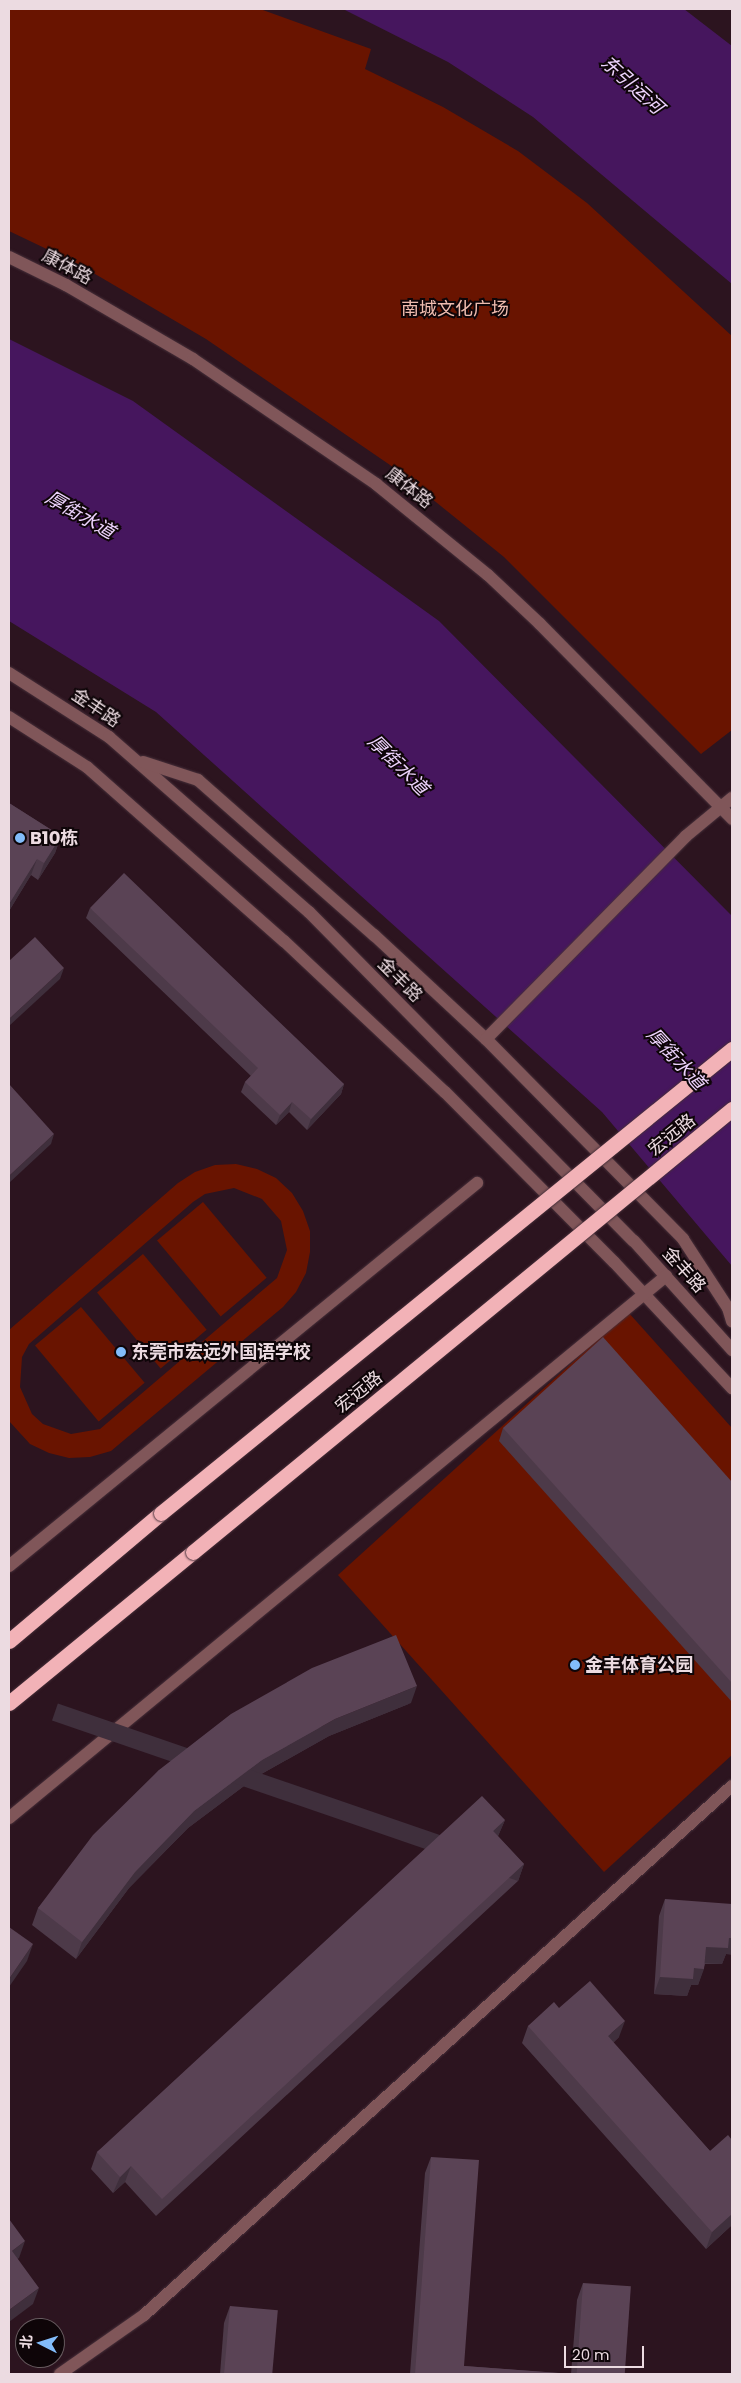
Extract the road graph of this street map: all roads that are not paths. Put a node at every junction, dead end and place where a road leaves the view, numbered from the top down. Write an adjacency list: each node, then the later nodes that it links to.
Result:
1 (9, 257): 6 (street, 康体路)
2 (9, 673): 4 (street, 金丰路)
3 (9, 717): 13 (street)
4 (135, 760): 8 (street); 12 (street, 金丰路)
5 (732, 798): 6 (street)
6 (721, 808): 7 (street, 康体路); 8 (street)
7 (732, 819)
8 (486, 1039): 14 (street)
9 (732, 1049): 18 (highway, 宏远路, bridge)
10 (732, 1109): 19 (highway, 宏远路, bridge)
11 (477, 1182): 17 (street)
12 (666, 1276): 13 (street); 15 (street, 金丰路)
13 (644, 1294): 16 (street); 21 (street)
14 (732, 1321)
15 (732, 1350)
16 (732, 1388)
17 (9, 1566)
18 (9, 1641)
19 (9, 1703)
20 (732, 1786): 22 (street)
21 (9, 1818)
22 (60, 2374)

